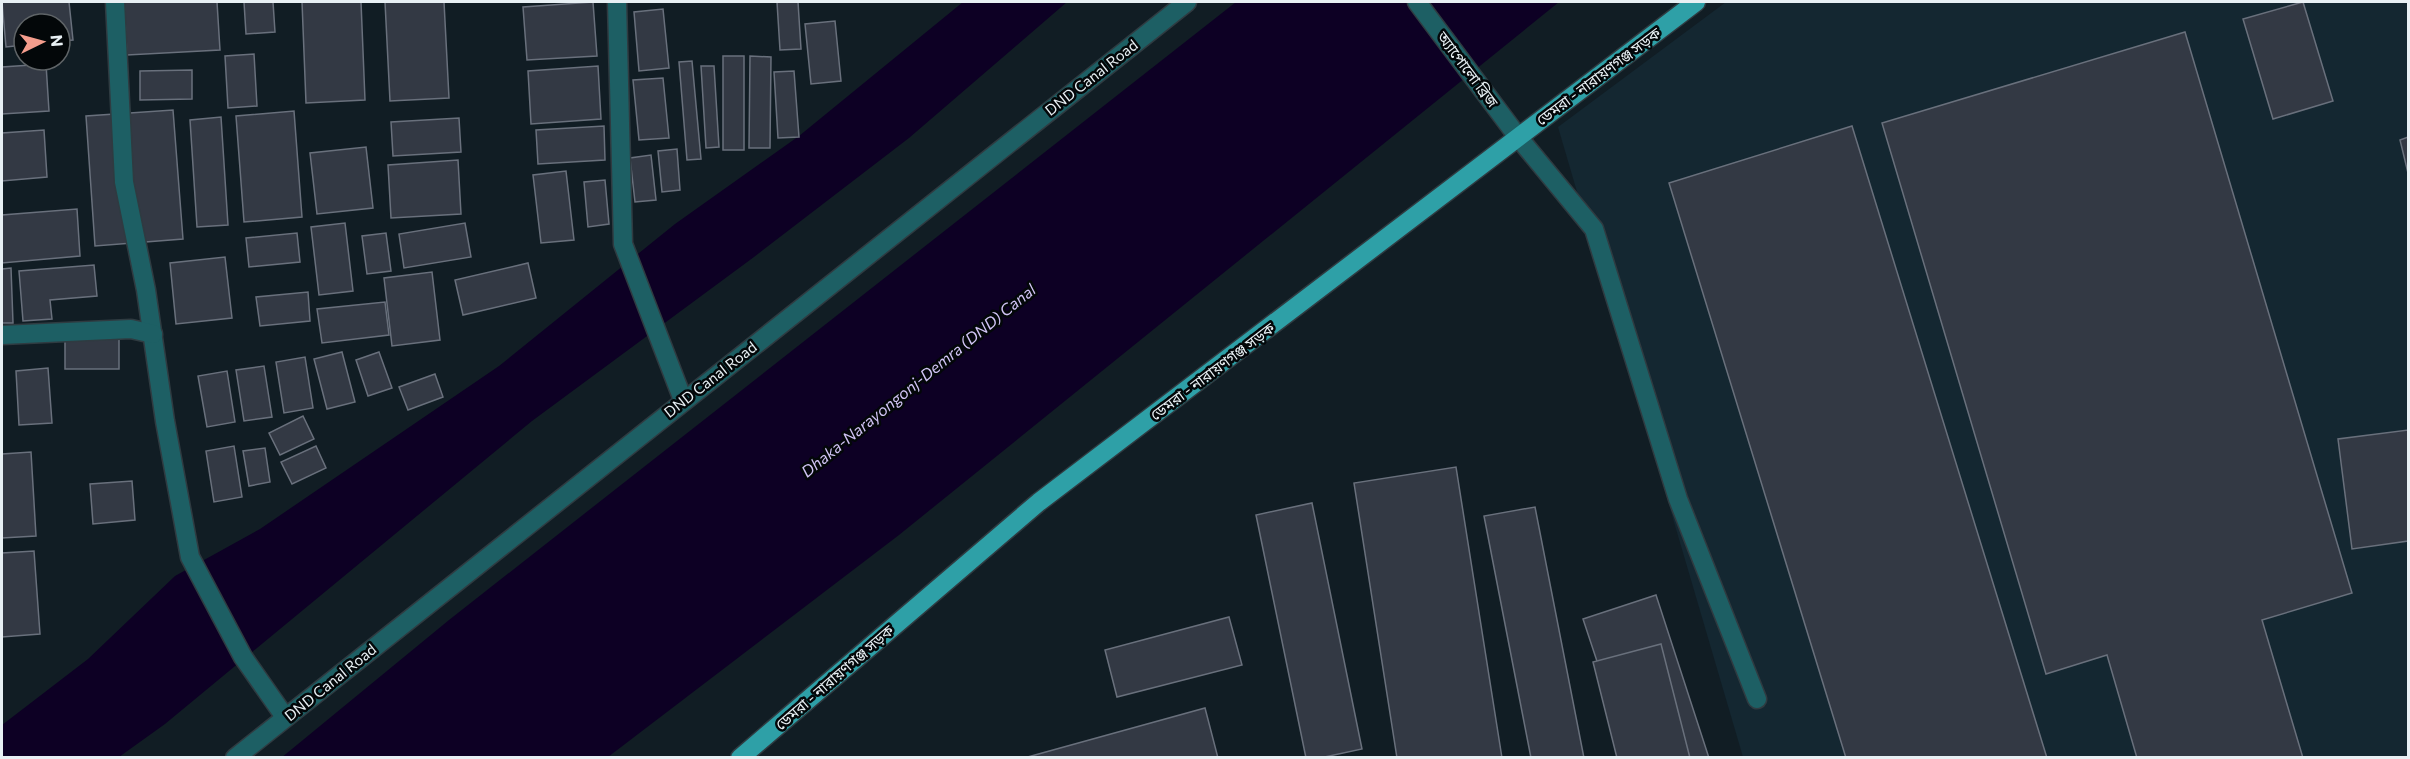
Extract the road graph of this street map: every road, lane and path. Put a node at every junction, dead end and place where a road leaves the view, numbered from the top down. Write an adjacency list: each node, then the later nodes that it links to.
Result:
1 (115, 2): 7 (street)
2 (617, 2): 9 (street)
3 (1186, 2): 9 (street, DND Canal Road)
4 (1417, 2): 6 (street, অ্যাপোলো ব্রিজ)
5 (1696, 2): 6 (main road, ডেমরা - নারায়ণগঞ্জ সড়ক)
6 (1518, 137): 10 (street, অ্যাপোলো ব্রিজ); 13 (main road, ডেমরা - নারায়ণগঞ্জ সড়ক)
7 (153, 334): 8 (street); 11 (street)
8 (2, 335)
9 (683, 400): 11 (street, DND Canal Road)
10 (1757, 699)
11 (285, 717): 12 (street, DND Canal Road)
12 (235, 758)
13 (740, 758)

